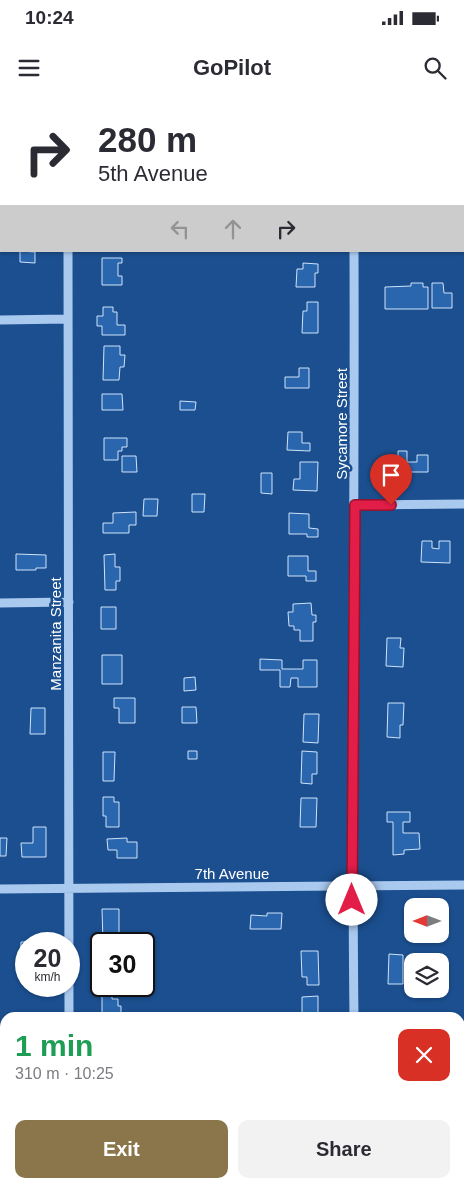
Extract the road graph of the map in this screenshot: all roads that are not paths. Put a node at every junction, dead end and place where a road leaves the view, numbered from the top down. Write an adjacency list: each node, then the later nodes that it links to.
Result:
1 (68, 252): 3 (street, Manzanita Street)
2 (354, 252): 6 (street, Sycamore Street)
3 (68, 319): 4 (street); 7 (street, Manzanita Street)
4 (0, 320)
5 (464, 504): 6 (street)
6 (355, 505): 10 (street, Sycamore Street)
7 (69, 602): 8 (street); 11 (street, Manzanita Street)
8 (0, 603)
9 (464, 885): 10 (street, 7th Avenue)
10 (352, 886): 11 (street, 7th Avenue); 14 (street, Sycamore Street)
11 (69, 888): 12 (street, 7th Avenue); 13 (street, Manzanita Street)
12 (0, 889)
13 (69, 1012)
14 (354, 1012)

